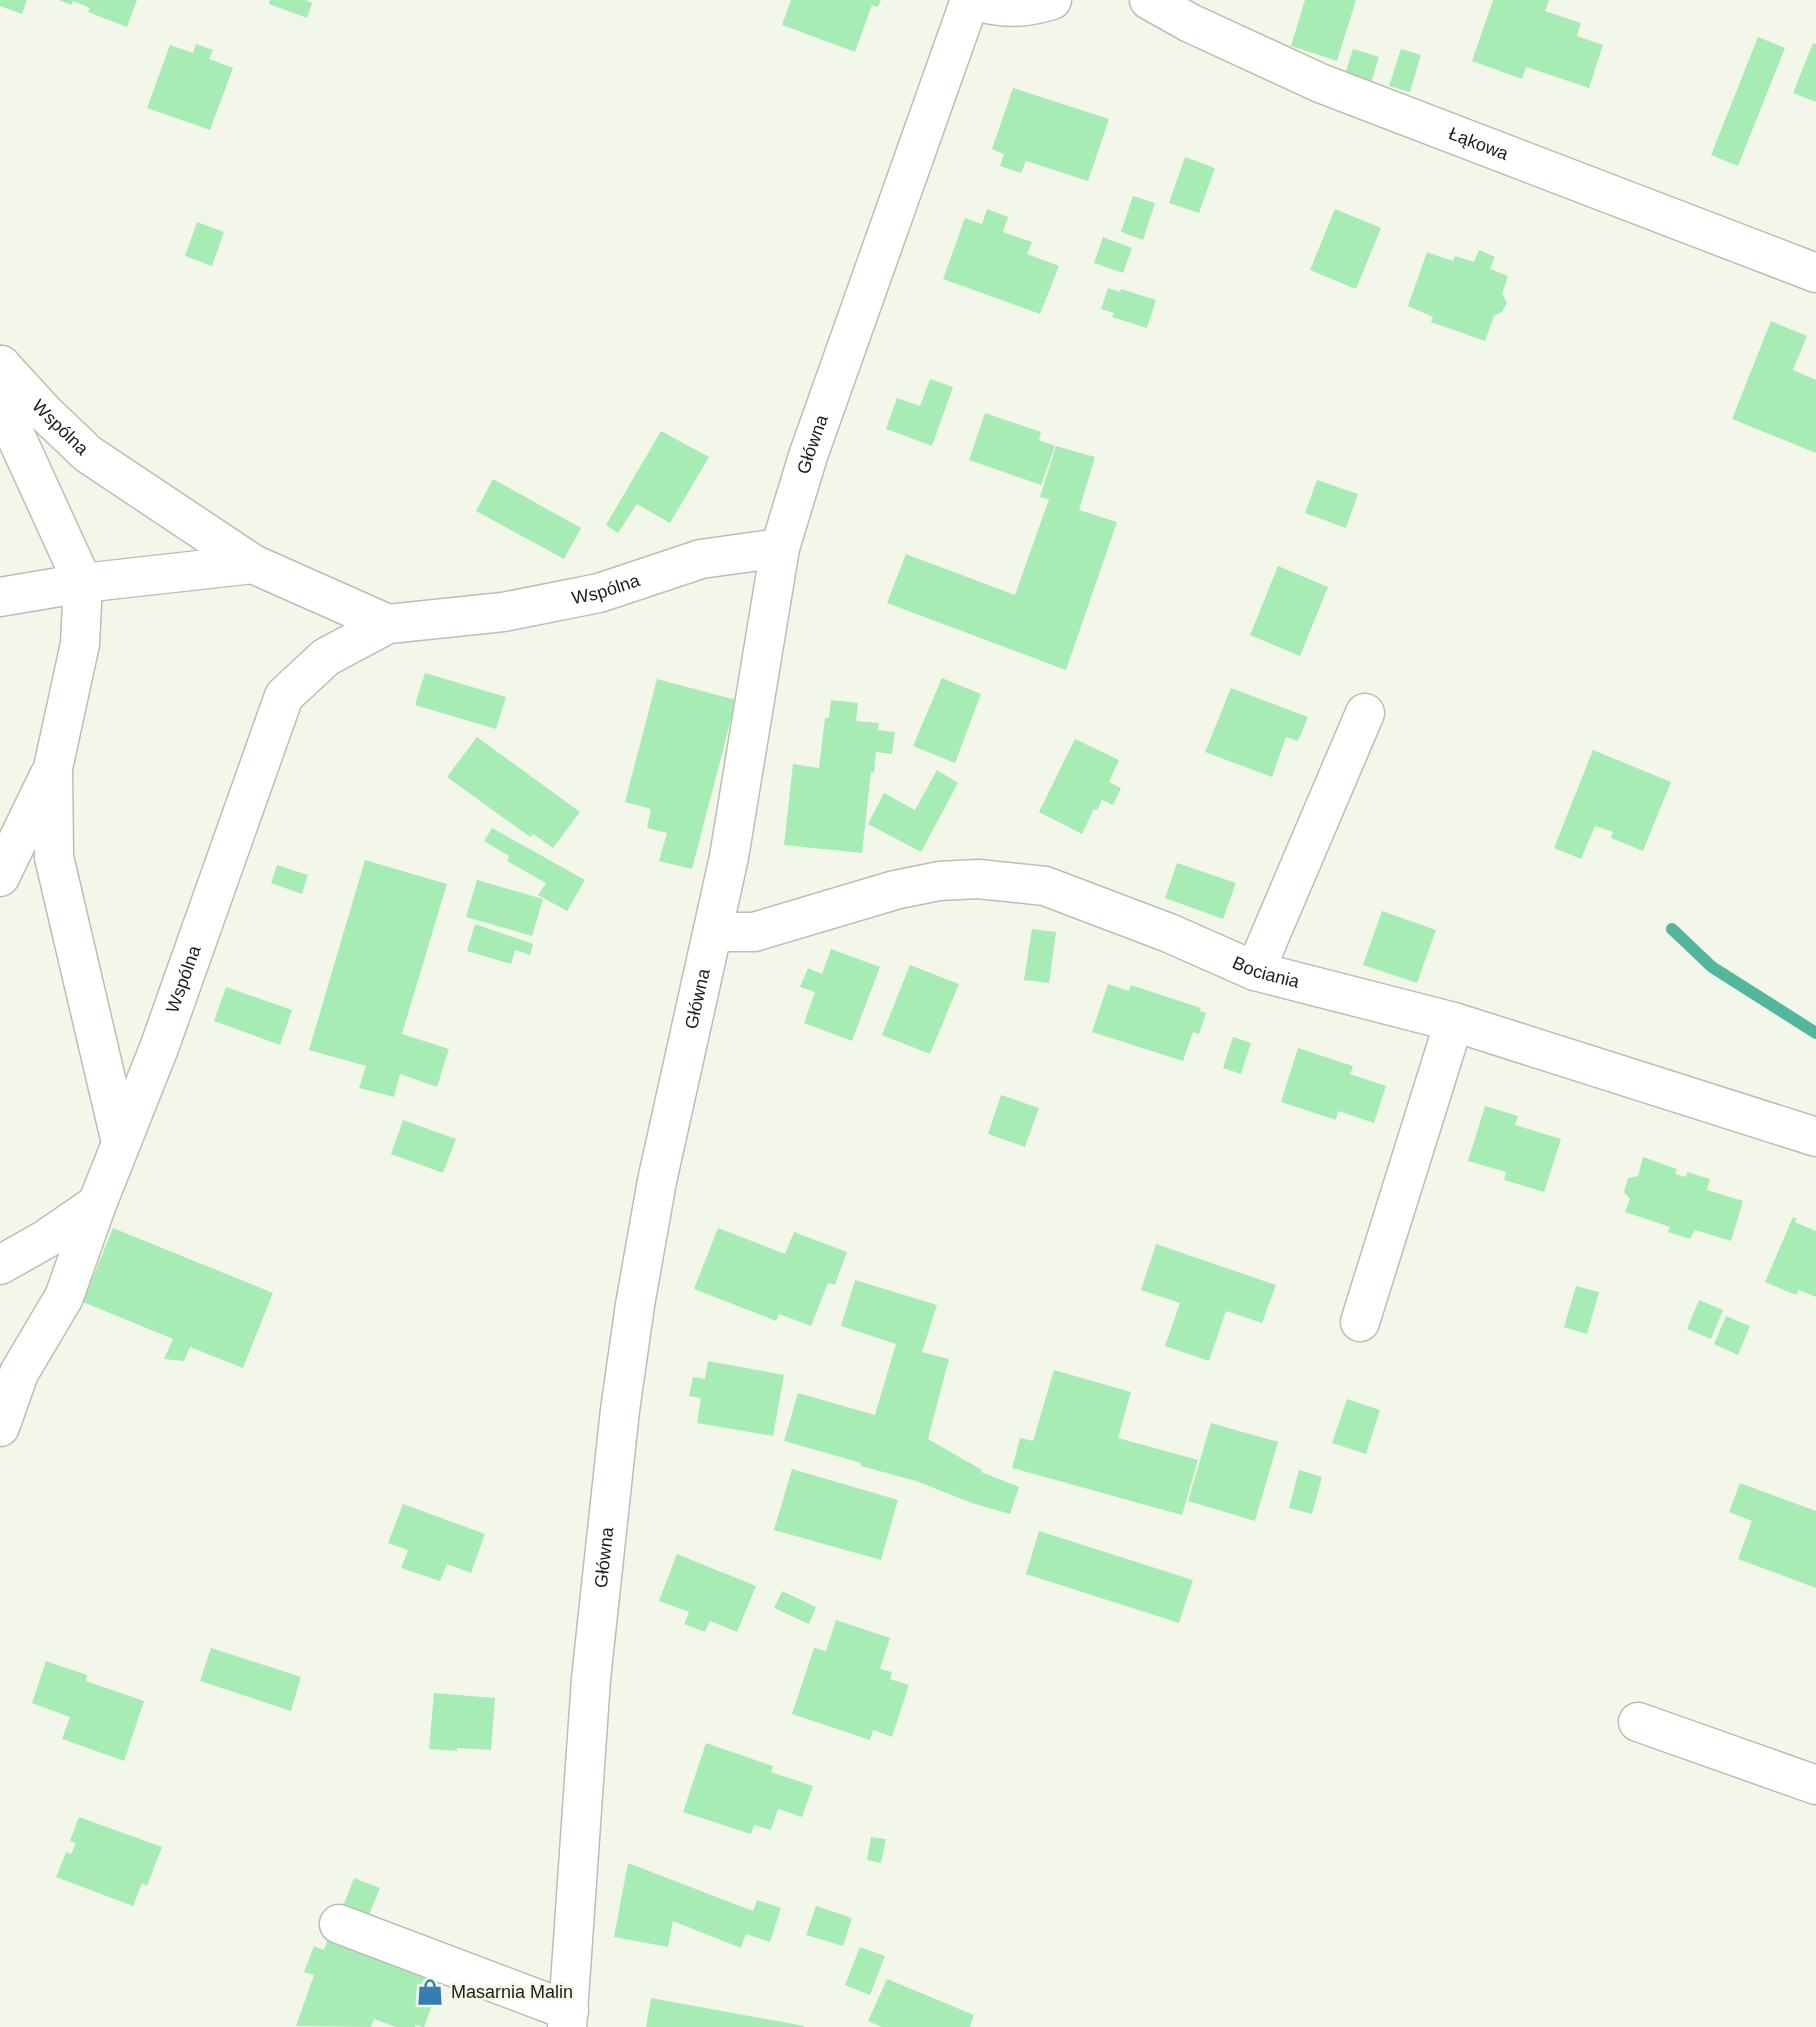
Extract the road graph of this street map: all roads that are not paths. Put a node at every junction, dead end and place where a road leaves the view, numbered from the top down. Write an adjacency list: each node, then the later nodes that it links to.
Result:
1 (970, 0): 2 (street); 6 (street, Główna)
2 (1052, 0)
3 (1149, 0): 4 (street, Łąkowa)
4 (1816, 273)
5 (1, 363): 7 (street, Wspólna); 8 (street)
6 (780, 548): 10 (street, Wspólna); 14 (street, Główna)
7 (253, 564): 8 (street); 10 (street, Wspólna)
8 (83, 583): 9 (street); 12 (street)
9 (0, 597)
10 (388, 624): 18 (street, Wspólna)
11 (1365, 713): 15 (street)
12 (53, 768): 13 (street); 18 (street)
13 (0, 877)
14 (714, 932): 15 (street, Bociania); 27 (street, Główna)
15 (1255, 971): 16 (street, Bociania)
16 (1454, 1022): 17 (street, Bociania); 21 (street)
17 (1816, 1137)
18 (121, 1143): 19 (street, Wspólna)
19 (97, 1204): 20 (street); 22 (street, Wspólna)
20 (0, 1265)
21 (1360, 1322)
22 (10, 1370): 23 (street, Wspólna)
23 (0, 1426)
24 (1638, 1722): 25 (street)
25 (1816, 1785)
26 (339, 1924): 27 (street)
27 (568, 2019)

